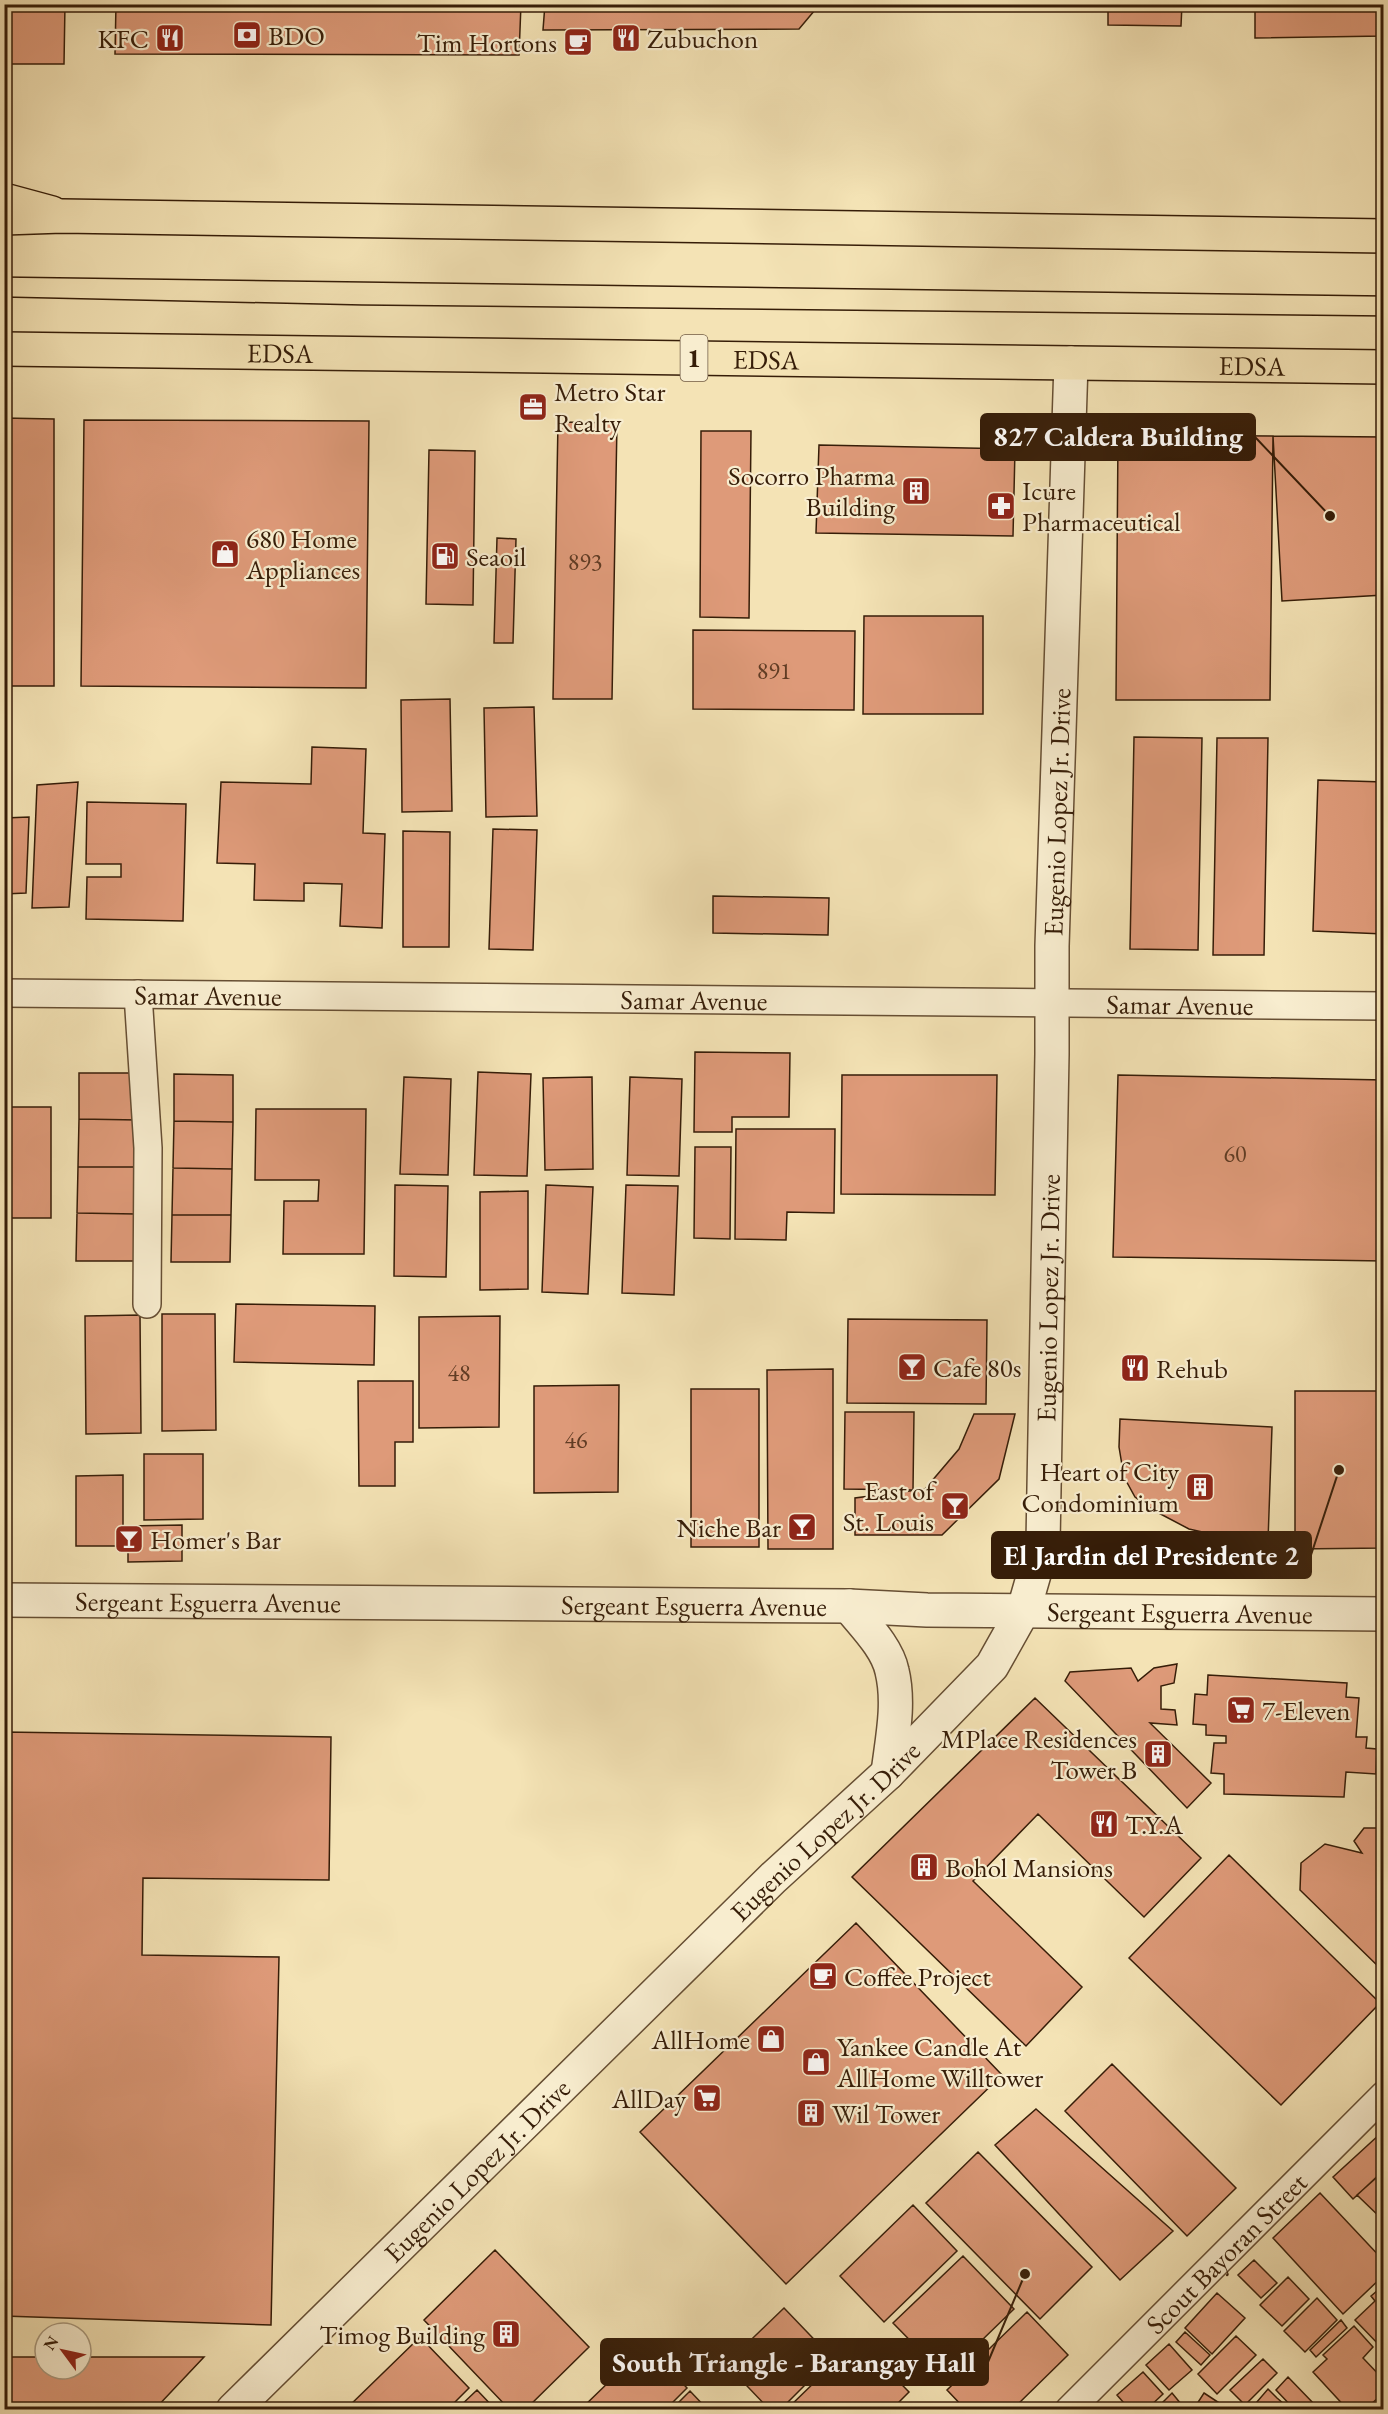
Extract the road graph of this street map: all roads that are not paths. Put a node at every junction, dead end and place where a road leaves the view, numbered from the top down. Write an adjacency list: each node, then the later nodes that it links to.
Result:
1 (4, 200): 2 (main road)
2 (62, 216): 3 (main road); 4 (main road)
3 (4, 218)
4 (1383, 236)
5 (4, 349): 6 (main road, EDSA / 1)
6 (1071, 363): 7 (main road, EDSA / 1); 10 (street, Eugenio Lopez Jr. Drive)
7 (1383, 367)
8 (4, 993): 9 (street, Samar Avenue)
9 (138, 994): 10 (street, Samar Avenue); 12 (street)
10 (1052, 1003): 11 (street, Samar Avenue); 15 (street, Eugenio Lopez Jr. Drive)
11 (1383, 1006)
12 (147, 1304)
13 (4, 1600): 14 (street, Sergeant Esguerra Avenue)
14 (849, 1606): 15 (street, Sergeant Esguerra Avenue); 17 (street)
15 (1024, 1609): 16 (street, Sergeant Esguerra Avenue); 17 (street, Eugenio Lopez Jr. Drive)
16 (1383, 1614)
17 (888, 1773): 19 (street, Eugenio Lopez Jr. Drive)
18 (1383, 2095): 20 (street, Scout Bayoran Street)
19 (233, 2409)
20 (1069, 2409)

